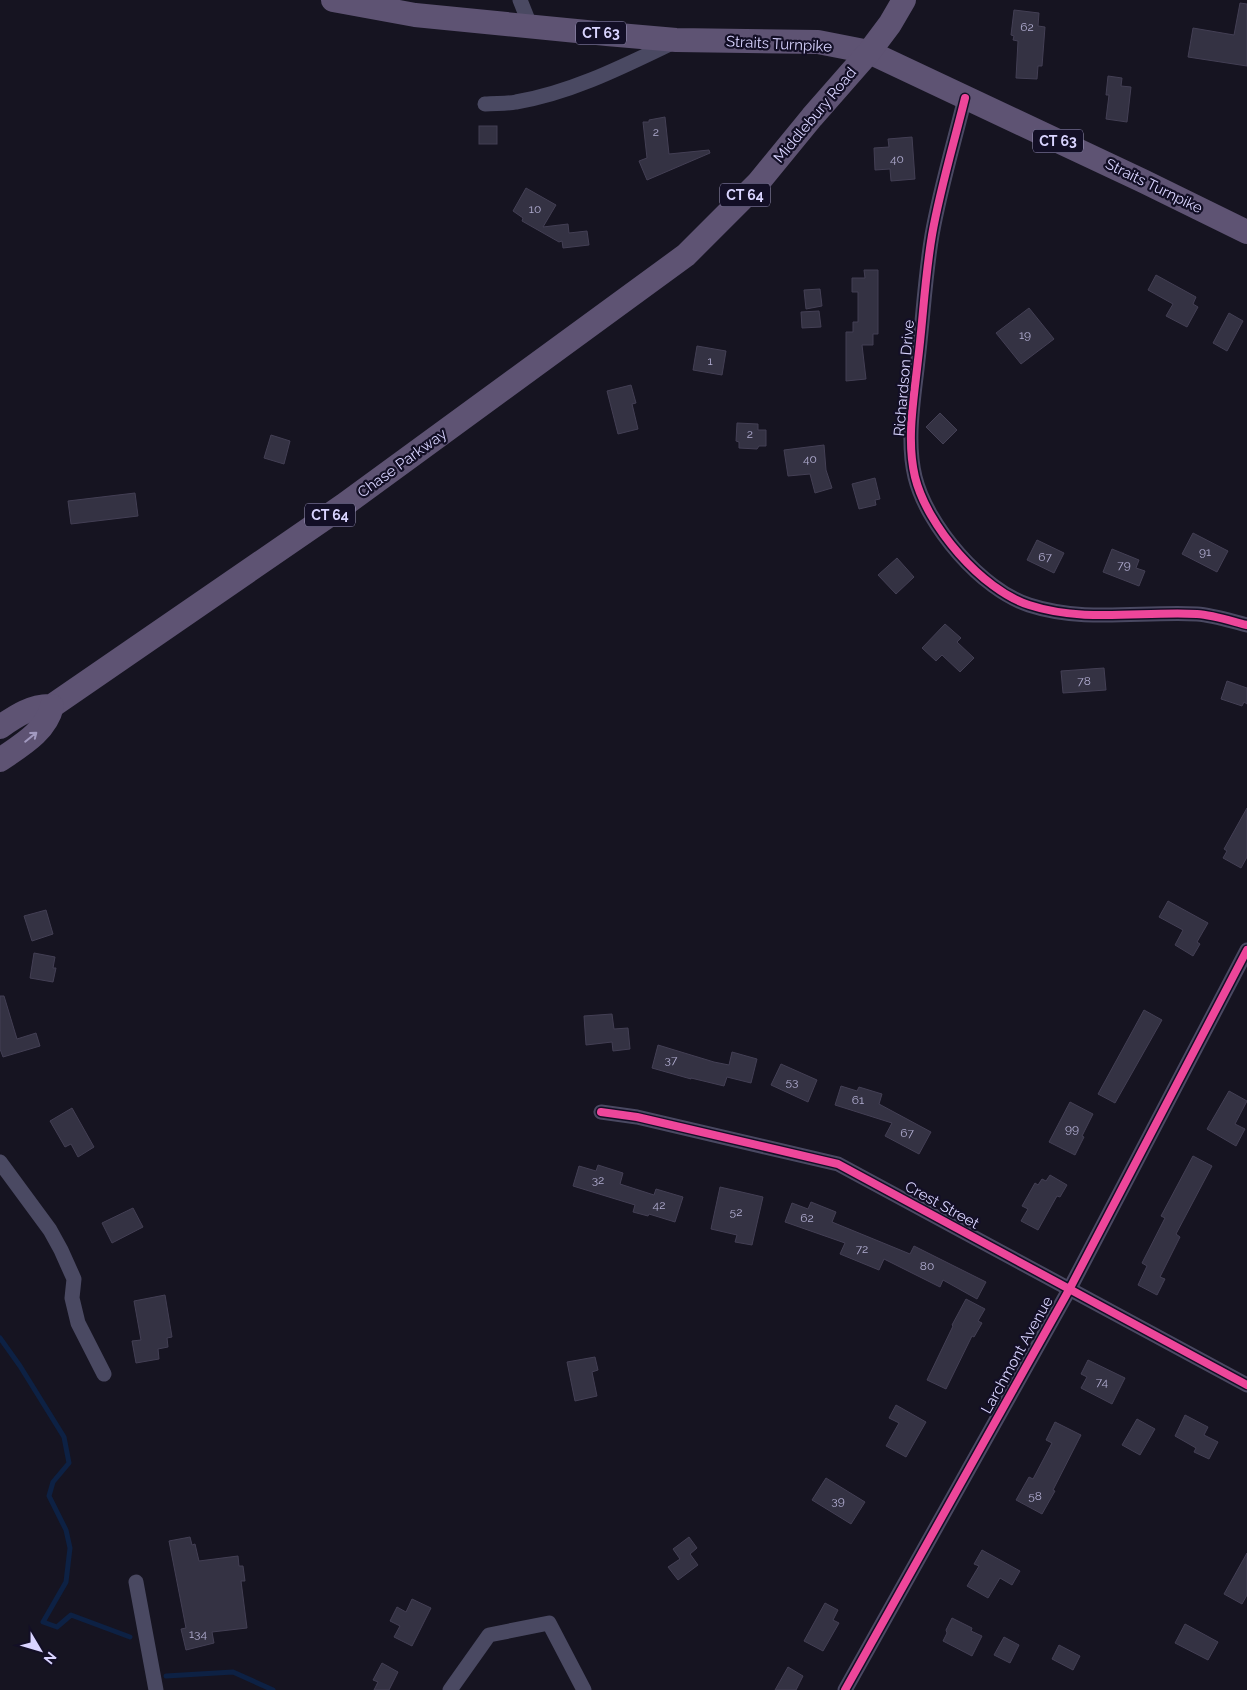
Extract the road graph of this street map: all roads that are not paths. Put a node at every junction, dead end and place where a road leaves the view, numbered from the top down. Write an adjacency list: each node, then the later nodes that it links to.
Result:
1 (333, 0): 4 (main road, Straits Turnpike / CT 63)
2 (520, 0): 4 (street)
3 (904, 0): 6 (main road, Middlebury Road / CT 64)
4 (530, 25): 5 (main road, Straits Turnpike / CT 63)
5 (676, 40): 6 (main road, Straits Turnpike / CT 63); 8 (street)
6 (869, 52): 7 (main road, Straits Turnpike / CT 63); 10 (main road, Middlebury Road / CT 64)
7 (965, 98): 9 (main road, Straits Turnpike / CT 63); 11 (street, Richardson Drive)
8 (485, 104)
9 (1247, 232)
10 (601, 317): 12 (main road, Chase Parkway / CT 64)
11 (1247, 625)
12 (52, 706): 13 (main road, Chase Parkway / CT 64); 14 (main road, Chase Parkway / CT 64, one-way to 12)
13 (0, 727)
14 (0, 760)
15 (1247, 950): 18 (street, Larchmont Avenue)
16 (601, 1112): 18 (street, Crest Street)
17 (0, 1162): 19 (street)
18 (1069, 1290): 20 (street, Crest Street); 25 (street, Larchmont Avenue)
19 (104, 1374)
20 (1247, 1385)
21 (136, 1582): 22 (street)
22 (156, 1690)
23 (450, 1690): 24 (street)
24 (584, 1690)
25 (845, 1690)

